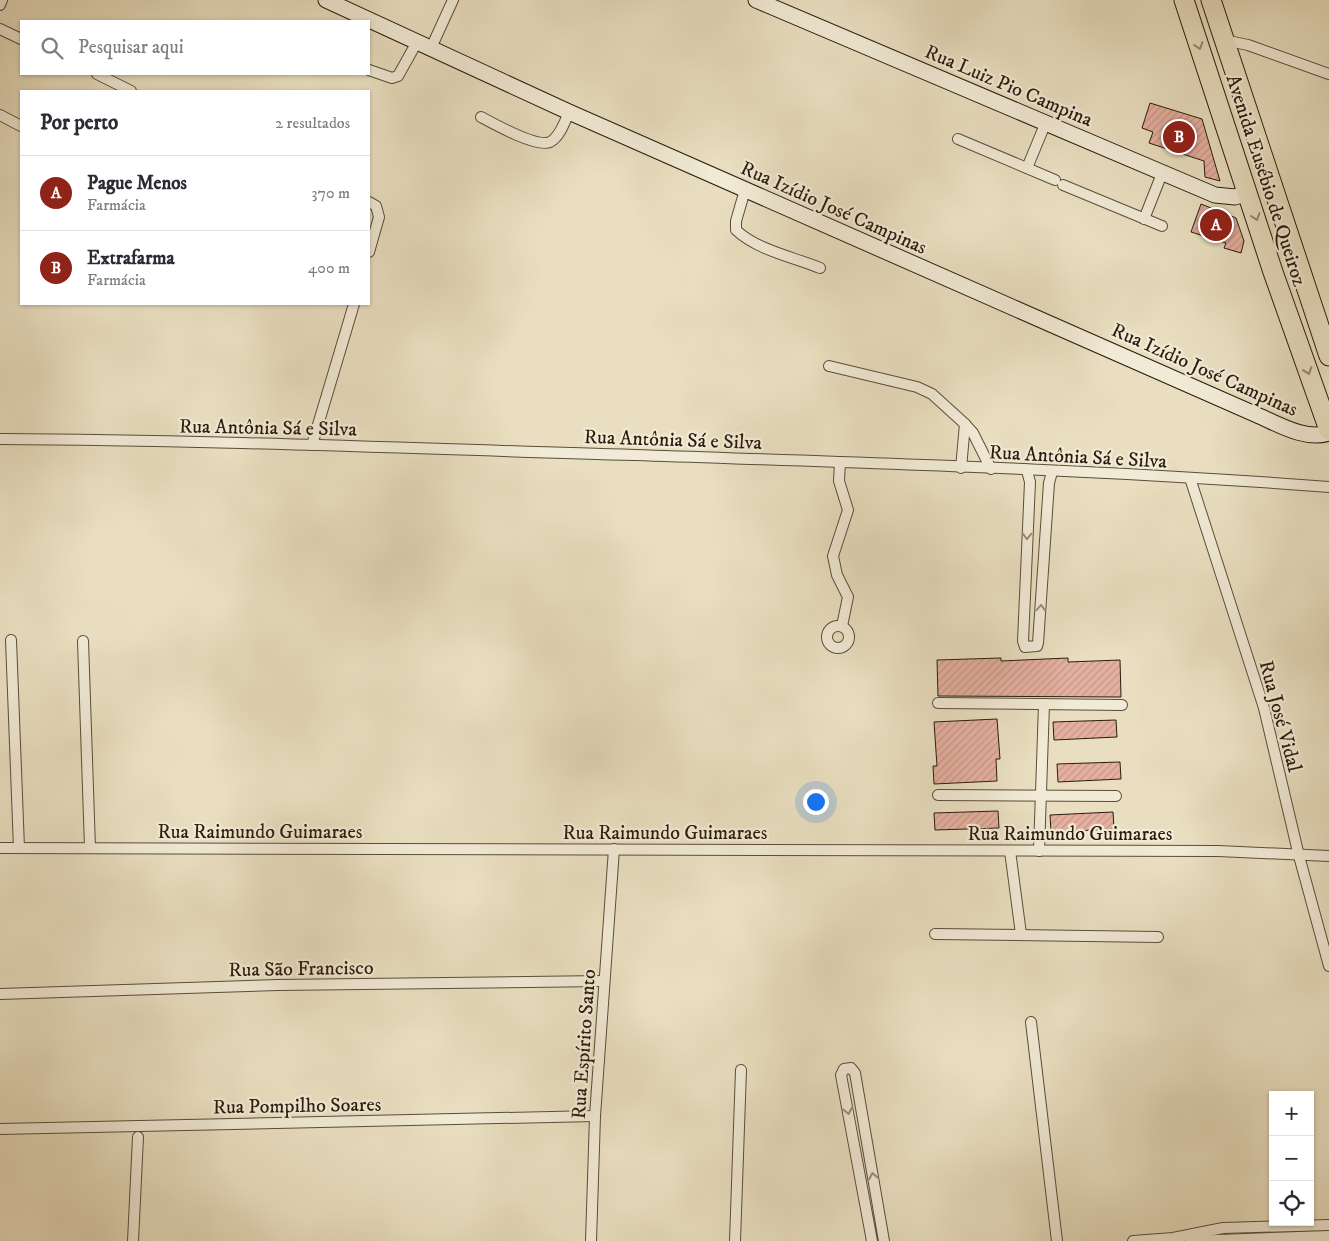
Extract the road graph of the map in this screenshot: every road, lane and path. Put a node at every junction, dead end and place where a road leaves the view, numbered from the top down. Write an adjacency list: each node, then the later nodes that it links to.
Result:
1 (2, 0): 7 (street)
2 (326, 0): 8 (street, Rua Izídio José Campinas)
3 (452, 0): 13 (street)
4 (756, 0): 21 (street, Rua Luiz Pio Campina)
5 (1184, 0): 27 (highway, Avenida Eusébio de Queiroz, one-way to 27)
6 (1211, 0): 12 (highway, Avenida Eusébio de Queiroz)
7 (0, 5)
8 (370, 20)
9 (370, 20): 13 (street, Rua Izídio José Campinas)
10 (0, 30): 11 (street)
11 (20, 39)
12 (1224, 40): 15 (street); 34 (highway, Avenida Eusébio de Queiroz)
13 (424, 45): 14 (street); 18 (street, Rua Izídio José Campinas)
14 (370, 70)
15 (1329, 74)
16 (98, 75): 17 (street)
17 (129, 90)
18 (569, 112): 20 (street); 26 (street, Rua Izídio José Campinas)
19 (0, 116): 22 (street)
20 (481, 117)
21 (1046, 122): 24 (street); 25 (street, Rua Luiz Pio Campina)
22 (20, 126)
23 (958, 139): 24 (street)
24 (1026, 168): 29 (street)
25 (1163, 171): 27 (street, Rua Luiz Pio Campina); 29 (street)
26 (745, 190): 32 (street); 38 (street, Rua Izídio José Campinas)
27 (1248, 193): 38 (highway, Avenida Eusébio de Queiroz, one-way to 38)
28 (370, 203): 31 (street)
29 (1144, 219): 30 (street)
30 (1162, 226)
31 (370, 248)
32 (820, 268)
33 (354, 305): 41 (street)
34 (1329, 356)
35 (830, 366): 36 (street)
36 (965, 424): 43 (street); 44 (street)
37 (0, 431): 40 (street, Rua Antônia Sá e Silva)
38 (1329, 432)
39 (0, 440): 40 (street, Rua Antônia Sá e Silva)
40 (15, 440): 41 (street, Rua Antônia Sá e Silva)
41 (312, 445): 42 (street, Rua Antônia Sá e Silva)
42 (840, 462): 43 (street, Rua Antônia Sá e Silva); 53 (street)
43 (961, 468): 44 (street, Rua Antônia Sá e Silva)
44 (991, 469): 45 (street, Rua Antônia Sá e Silva)
45 (1027, 470): 46 (street, Rua Antônia Sá e Silva); 49 (street)
46 (1052, 472): 47 (street, Rua Antônia Sá e Silva); 50 (street)
47 (1190, 478): 48 (street, Rua Antônia Sá e Silva); 68 (street, Rua José Vidal)
48 (1329, 487)
49 (1028, 512): 50 (street); 51 (street, one-way to 51)
50 (1046, 512): 52 (street)
51 (1026, 580): 52 (street); 52 (street, one-way to 52)
52 (1043, 581)
53 (842, 626)
54 (11, 640): 63 (street)
55 (83, 641): 64 (street)
56 (938, 703): 57 (street)
57 (1044, 704): 58 (street); 60 (street)
58 (1122, 705)
59 (938, 794): 60 (street)
60 (1042, 796): 61 (street); 67 (street)
61 (1116, 796)
62 (0, 848): 63 (street, Rua Raimundo Guimaraes)
63 (19, 848): 64 (street, Rua Raimundo Guimaraes)
64 (90, 848): 65 (street, Rua Raimundo Guimaraes)
65 (614, 849): 66 (street, Rua Raimundo Guimaraes); 74 (street, Rua Espírito Santo)
66 (1010, 851): 67 (street, Rua Raimundo Guimaraes); 71 (street)
67 (1039, 851): 68 (street, Rua Raimundo Guimaraes)
68 (1299, 856): 69 (street, Rua Raimundo Guimaraes); 73 (street, Rua José Vidal)
69 (1329, 856)
70 (935, 934): 71 (street)
71 (1021, 934): 72 (street)
72 (1158, 937)
73 (1329, 966)
74 (604, 981): 75 (street, Rua São Francisco); 80 (street, Rua Espírito Santo)
75 (0, 994)
76 (1031, 1022): 97 (street)
77 (740, 1070): 94 (street)
78 (858, 1092): 79 (street); 79 (street); 83 (street, one-way to 78)
79 (845, 1094): 84 (street, one-way to 84)
80 (595, 1116): 81 (street, Rua Pompilho Soares); 93 (street, Rua Espírito Santo)
81 (0, 1129)
82 (138, 1137): 92 (street)
83 (878, 1207): 84 (street); 96 (street)
84 (866, 1209): 95 (street)
85 (1314, 1225): 86 (street)
86 (1329, 1225)
87 (1276, 1226): 91 (street)
88 (1303, 1226): 90 (street)
89 (1329, 1236): 90 (street)
90 (1304, 1239): 99 (street)
91 (1152, 1240): 98 (street)
92 (133, 1241)
93 (591, 1241)
94 (735, 1241)
95 (872, 1241)
96 (884, 1241)
97 (1057, 1241)
98 (1134, 1241)
99 (1190, 1241)

